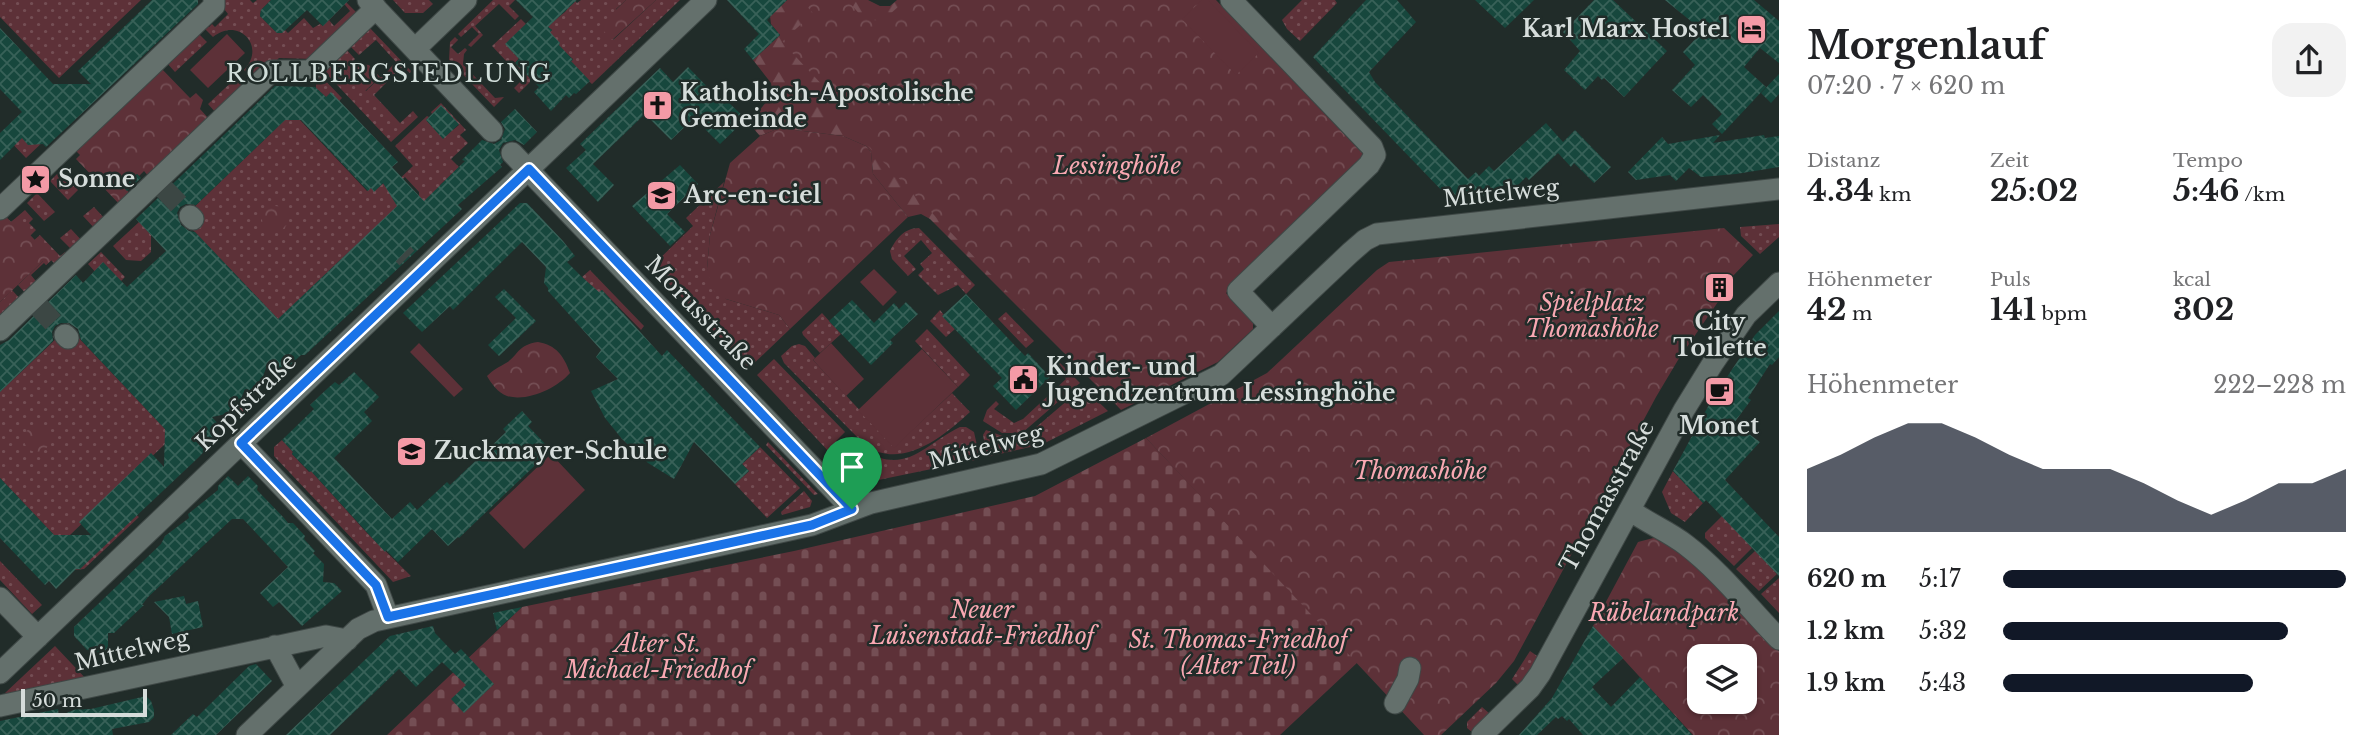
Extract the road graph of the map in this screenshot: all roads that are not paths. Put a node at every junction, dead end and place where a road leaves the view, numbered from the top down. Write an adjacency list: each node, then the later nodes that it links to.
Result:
1 (214, 0): 11 (street)
2 (466, 0): 6 (street)
3 (706, 0): 9 (street, Kopfstraße)
4 (1231, 0): 13 (street)
5 (372, 4): 6 (street); 14 (street)
6 (415, 49): 7 (street)
7 (492, 131)
8 (512, 152): 9 (street, Morusstraße)
9 (529, 169): 15 (street, Kopfstraße); 16 (street, Morusstraße)
10 (1779, 189): 13 (street, Mittelweg)
11 (0, 209)
12 (1779, 283): 17 (street, Thomasstraße)
13 (1272, 327): 16 (street, Mittelweg)
14 (0, 330)
15 (241, 443): 19 (street); 21 (street, Kopfstraße)
16 (852, 509): 19 (street, Mittelweg)
17 (1630, 510): 22 (street); 30 (street, Thomasstraße)
18 (0, 598): 21 (street)
19 (388, 617): 20 (street, Mittelweg)
20 (353, 634): 23 (street, Mittelweg); 26 (street)
21 (37, 637): 25 (street, Kopfstraße)
22 (1779, 639)
23 (275, 646): 26 (street); 28 (street, Mittelweg)
24 (1410, 668): 27 (street)
25 (0, 673)
26 (297, 687): 29 (street)
27 (1395, 703)
28 (0, 706)
29 (247, 735)
30 (1482, 735)

